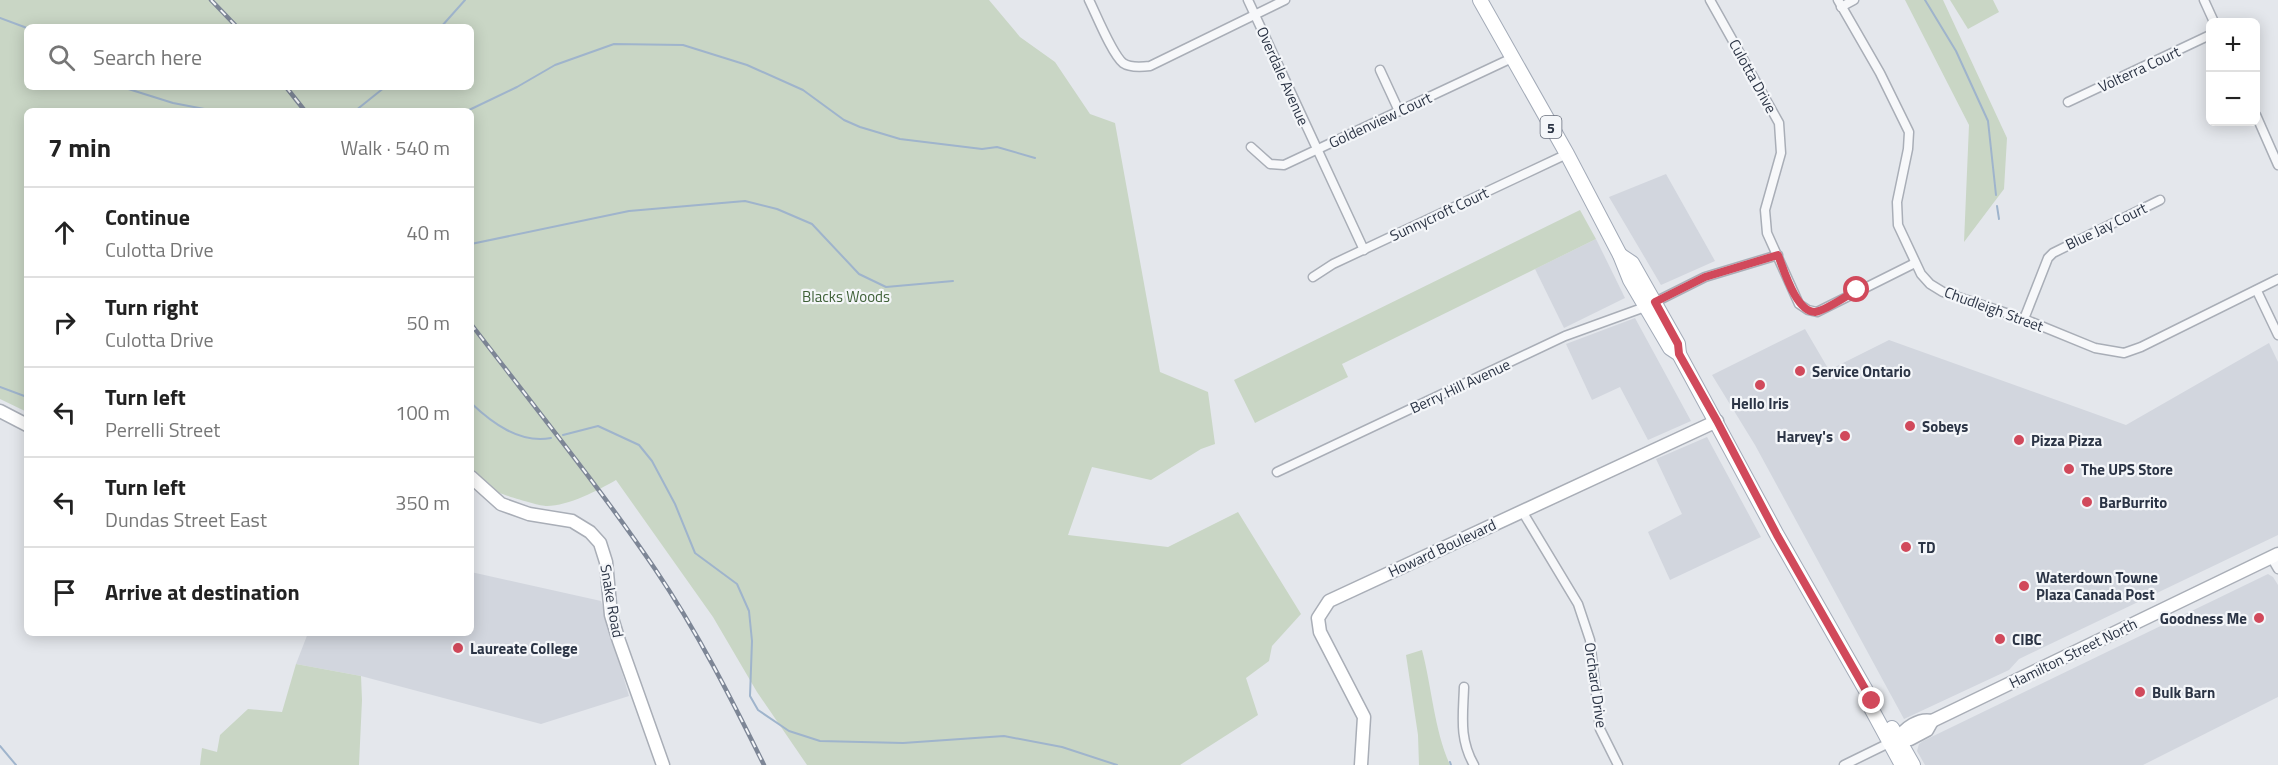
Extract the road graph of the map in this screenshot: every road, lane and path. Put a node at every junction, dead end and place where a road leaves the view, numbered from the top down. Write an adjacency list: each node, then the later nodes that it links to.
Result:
1 (1089, 0): 9 (street)
2 (1248, 0): 9 (street, Overdale Avenue)
3 (1285, 0): 9 (street)
4 (1480, 0): 12 (main road, 5)
5 (1710, 0): 23 (street, Culotta Drive)
6 (1854, 0): 8 (street)
7 (2204, 0): 10 (street)
8 (1840, 3): 24 (street, Chudleigh Street)
9 (1255, 15): 18 (street, Overdale Avenue)
10 (2212, 18)
11 (2206, 38): 14 (street, Volterra Court)
12 (1512, 58): 15 (street, Goldenview Court); 19 (main road, 5)
13 (1380, 70): 15 (street)
14 (2068, 102)
15 (1399, 111): 18 (street, Goldenview Court)
16 (2260, 124): 20 (street)
17 (1251, 147): 18 (street, Goldenview Court)
18 (1317, 150): 22 (street, Overdale Avenue)
19 (1567, 154): 22 (street, Sunnycroft Court); 28 (main road, 5)
20 (2278, 165)
21 (2160, 200): 29 (street, Blue Jay Court)
22 (1364, 250): 25 (street, Sunnycroft Court)
23 (1778, 255): 24 (street, Culotta Drive); 28 (street, Berry Hill Avenue)
24 (1915, 263): 29 (street, Chudleigh Street)
25 (1313, 277)
26 (2278, 279): 27 (street, Chudleigh Street)
27 (2257, 291): 29 (street, Chudleigh Street); 30 (street)
28 (1650, 304): 32 (main road, 5); 34 (street, Berry Hill Avenue)
29 (2024, 319)
30 (2278, 335)
31 (0, 411): 33 (street)
32 (1717, 421): 36 (street, Howard Boulevard); 40 (main road, 5)
33 (24, 423)
34 (1277, 472)
35 (474, 480): 41 (street, Snake Road)
36 (1522, 511): 42 (street, Howard Boulevard); 44 (street, Orchard Drive)
37 (2275, 555): 38 (street); 40 (street, Hamilton Street North)
38 (2278, 569)
39 (1464, 687): 43 (street)
40 (1894, 741): 45 (street); 46 (main road, 5); 47 (main road, 5)
41 (663, 765)
42 (1361, 765)
43 (1474, 765)
44 (1618, 765)
45 (1844, 765)
46 (1902, 765)
47 (1913, 765)

